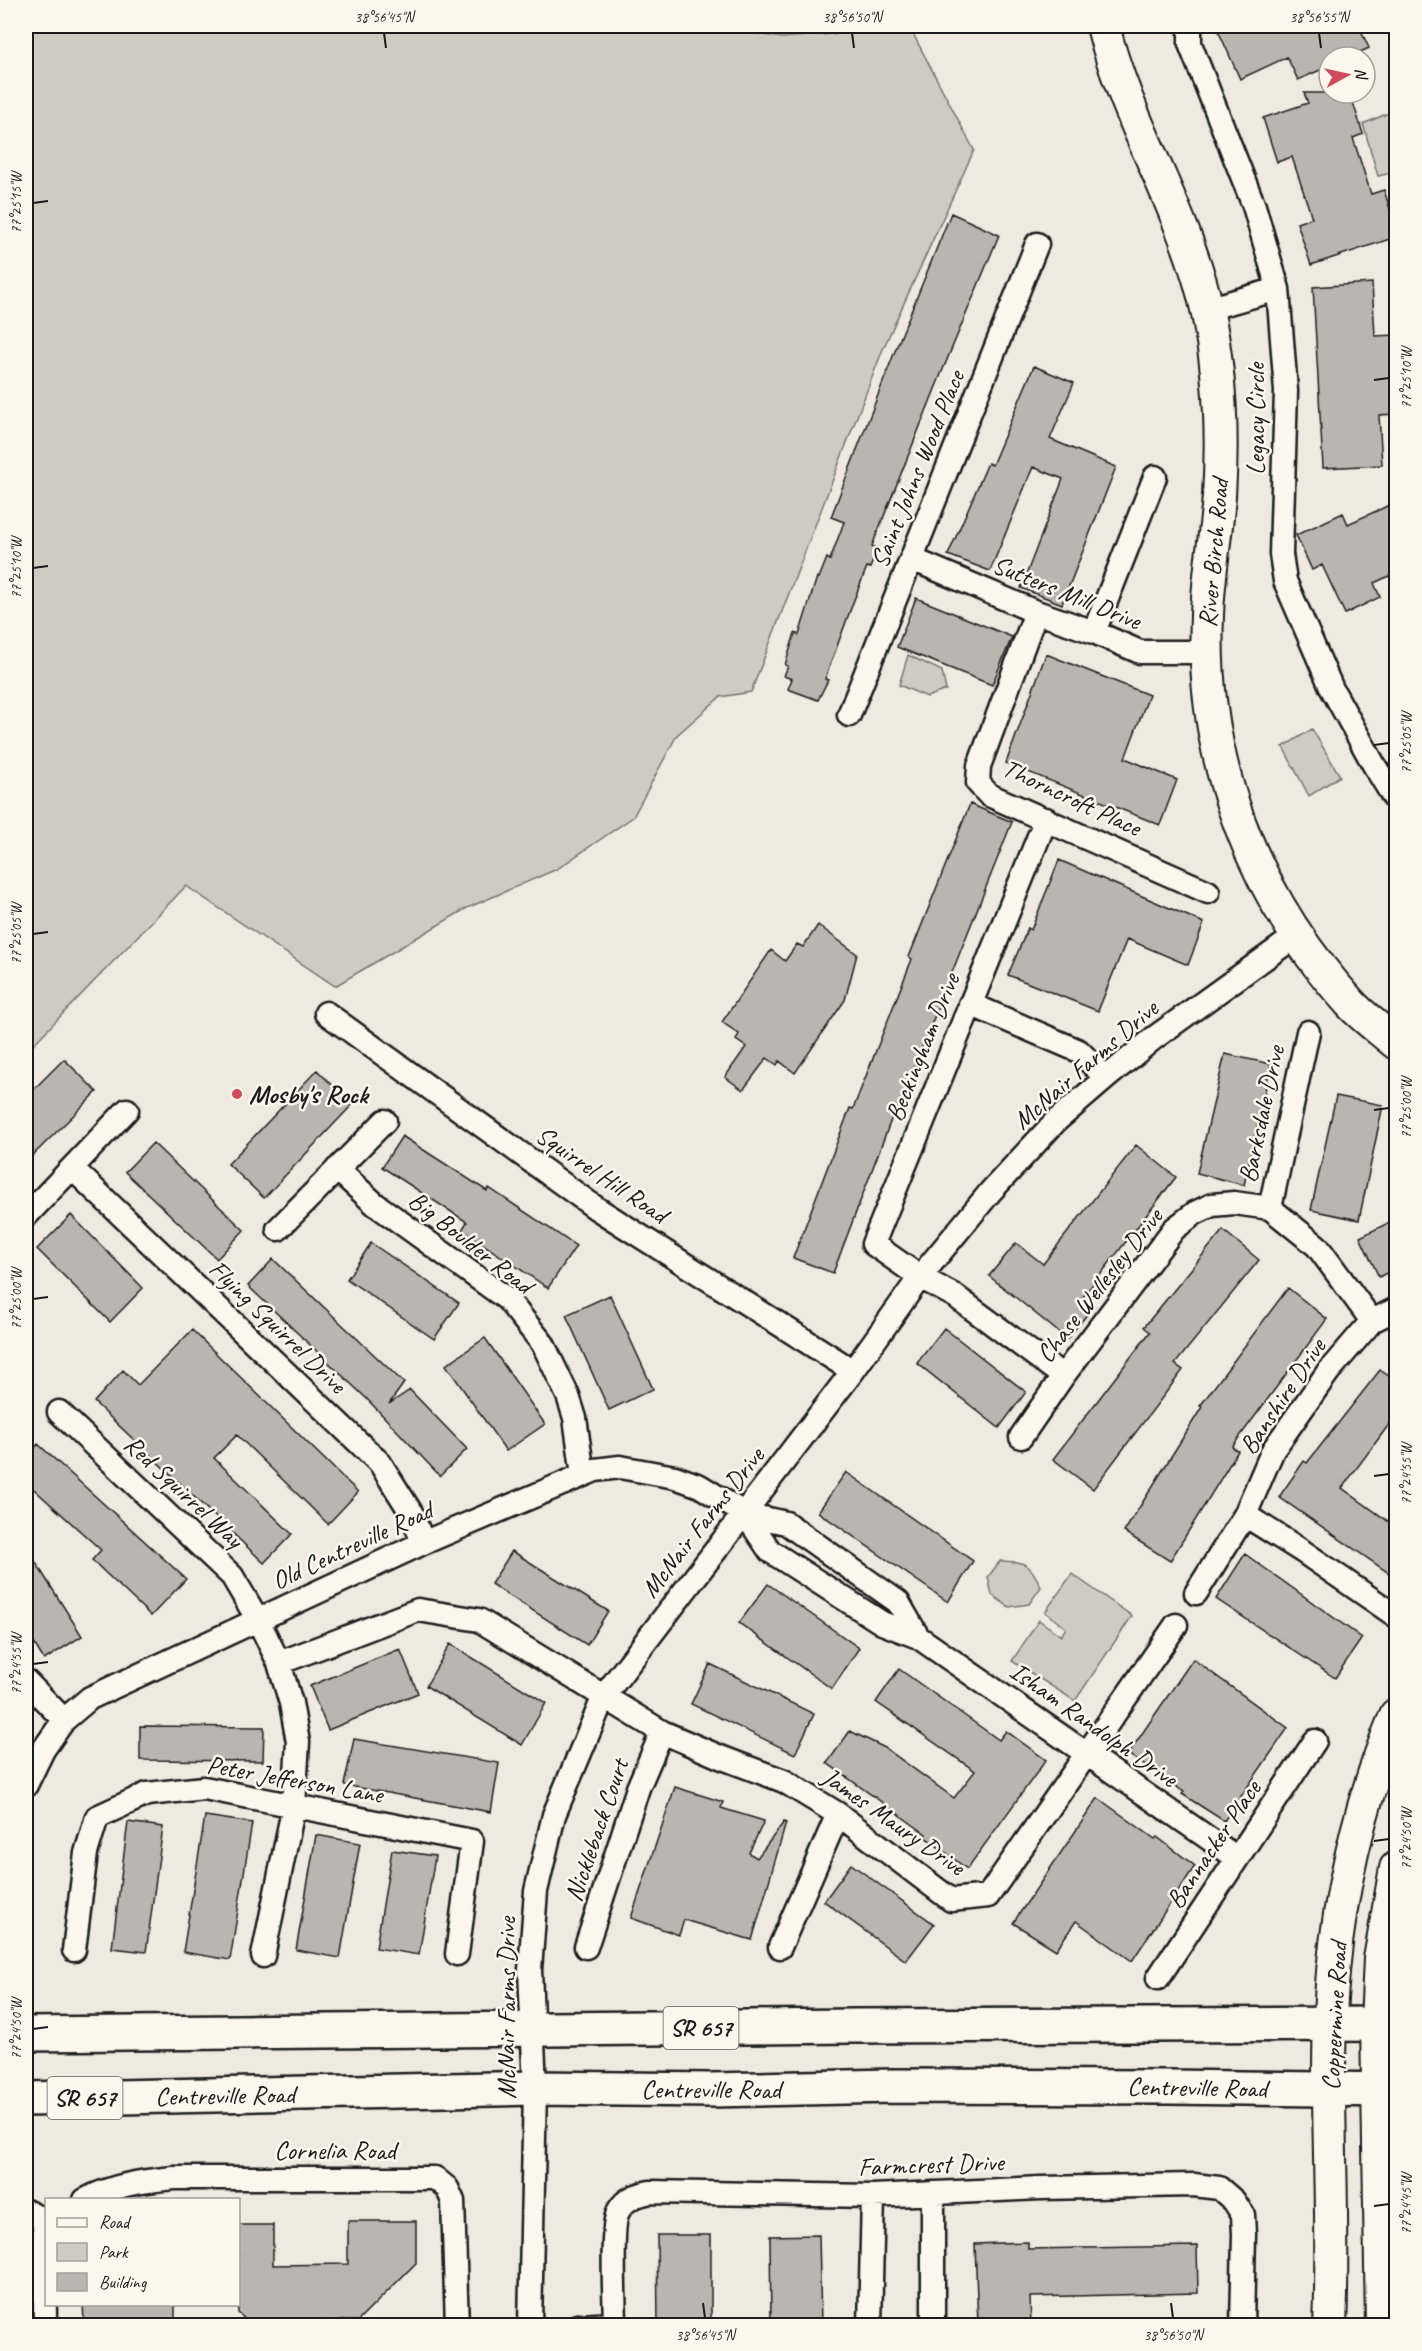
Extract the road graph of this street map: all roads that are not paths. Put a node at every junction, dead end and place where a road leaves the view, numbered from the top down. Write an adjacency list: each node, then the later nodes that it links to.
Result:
1 (1103, 26): 5 (street, River Birch Road)
2 (1190, 26): 4 (street, Legacy Circle)
3 (1037, 244): 7 (street, Saint Johns Wood Place)
4 (1278, 289): 5 (street); 12 (street, Legacy Circle)
5 (1207, 309): 10 (street, River Birch Road)
6 (1155, 477): 9 (street)
7 (912, 559): 8 (street, Sutters Mill Drive); 11 (street, Saint Johns Wood Place)
8 (1036, 612): 9 (street, Sutters Mill Drive); 13 (street, Thorncroft Place)
9 (1094, 632): 10 (street, Sutters Mill Drive)
10 (1206, 652): 15 (street, River Birch Road)
11 (849, 715)
12 (1396, 801)
13 (1046, 819): 14 (street, Thorncroft Place); 16 (street, Beckingham Drive)
14 (1208, 891)
15 (1297, 936): 19 (street, River Birch Road); 20 (street, McNair Farms Drive)
16 (970, 1004): 20 (street); 28 (street, Beckingham Drive)
17 (326, 1013): 31 (street, Squirrel Hill Road)
18 (1308, 1032): 25 (street, Barksdale Drive)
19 (1396, 1043)
20 (1106, 1078): 28 (street, McNair Farms Drive)
21 (127, 1110): 23 (street)
22 (385, 1121): 24 (street)
23 (72, 1168): 26 (street); 38 (street, Flying Squirrel Drive)
24 (337, 1169): 27 (street); 35 (street, Big Boulder Road)
25 (1270, 1208): 30 (street); 32 (street, Chase Wellesley Drive)
26 (26, 1216)
27 (278, 1229)
28 (920, 1278): 31 (street, McNair Farms Drive); 32 (street)
29 (1396, 1309): 30 (street, Banshire Drive)
30 (1372, 1321): 37 (street, Banshire Drive)
31 (853, 1371): 36 (street, McNair Farms Drive)
32 (1063, 1376): 34 (street, Chase Wellesley Drive)
33 (59, 1412): 41 (street, Red Squirrel Way)
34 (1021, 1437)
35 (583, 1474): 36 (street, Old Centreville Road); 38 (street, Old Centreville Road)
36 (745, 1514): 43 (street, Isham Randolph Drive); 43 (street, Isham Randolph Drive); 46 (street, McNair Farms Drive)
37 (1245, 1515): 39 (street, Banshire Drive); 40 (street)
38 (423, 1543): 41 (street, Old Centreville Road)
39 (1196, 1593)
40 (1396, 1617)
41 (258, 1620): 44 (street, Red Squirrel Way); 48 (street, Old Centreville Road)
42 (1176, 1625): 51 (street, James Maury Drive)
43 (918, 1637): 51 (street, Isham Randolph Drive)
44 (279, 1663): 46 (street, James Maury Drive); 53 (street, Red Squirrel Way)
45 (26, 1681): 48 (street)
46 (604, 1696): 49 (street, James Maury Drive); 65 (street, McNair Farms Drive)
47 (1396, 1715): 63 (street, Coppermine Road)
48 (64, 1720): 52 (street, Old Centreville Road)
49 (662, 1732): 54 (street, James Maury Drive); 57 (street, Nickleback Court)
50 (1315, 1741): 55 (street, Bannacker Place)
51 (1087, 1753): 54 (street, James Maury Drive); 55 (street, Isham Randolph Drive)
52 (26, 1785)
53 (294, 1805): 59 (street, Peter Jefferson Lane); 60 (street, Peter Jefferson Lane); 61 (street, Red Squirrel Way)
54 (838, 1814): 58 (street)
55 (1237, 1858): 62 (street, Bannacker Place)
56 (1396, 1868): 64 (street, Coppermine Road)
57 (586, 1947)
58 (780, 1947)
59 (74, 1950)
60 (457, 1954)
61 (263, 1956)
62 (1158, 1978)
63 (1330, 2023): 64 (main road, SR 657); 65 (main road, SR 657); 68 (street, Coppermine Road)
64 (1387, 2024): 69 (street, Coppermine Road)
65 (532, 2030): 66 (main road, SR 657); 67 (street, McNair Farms Drive)
66 (26, 2034)
67 (535, 2088): 68 (main road, Centreville Road / SR 657); 70 (main road, Centreville Road / SR 657); 78 (street, McNair Farms Drive)
68 (1330, 2089): 69 (main road, Centreville Road / SR 657); 83 (street, Coppermine Road)
69 (1387, 2090): 84 (street, Coppermine Road)
70 (26, 2099)
71 (933, 2193): 72 (street, Farmcrest Drive); 81 (street); 82 (street, Farmcrest Drive)
72 (873, 2196): 75 (street, Farmcrest Drive); 80 (street)
73 (87, 2198): 77 (street, Cornelia Road)
74 (39, 2217): 76 (street)
75 (615, 2324): 79 (street, Farmcrest Drive)
76 (45, 2325)
77 (457, 2325)
78 (530, 2325)
79 (577, 2325)
80 (870, 2325)
81 (933, 2325)
82 (1242, 2325)
83 (1330, 2325)
84 (1382, 2325)

